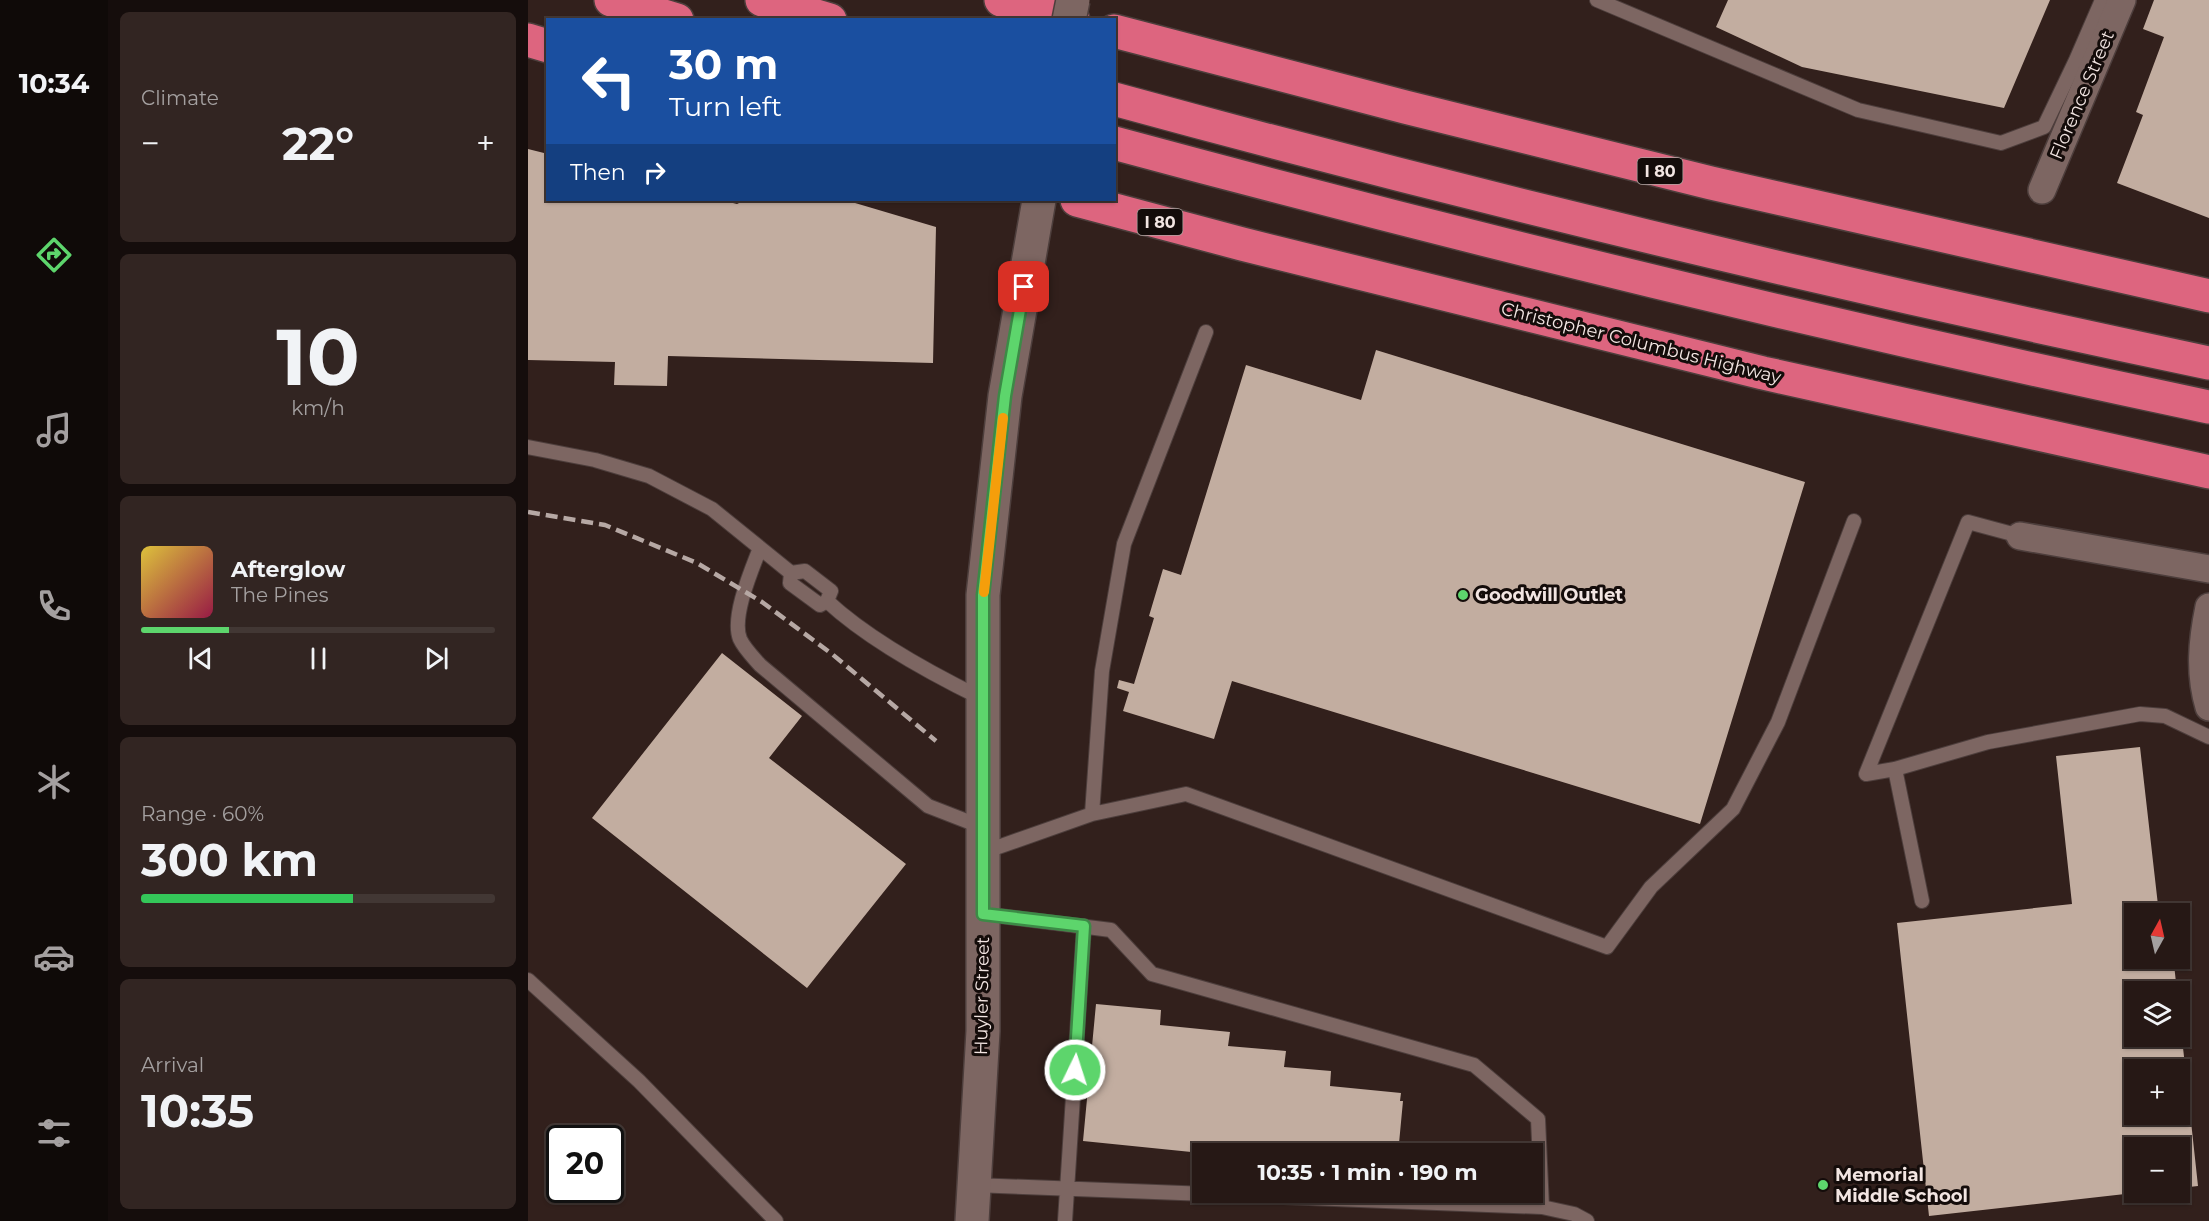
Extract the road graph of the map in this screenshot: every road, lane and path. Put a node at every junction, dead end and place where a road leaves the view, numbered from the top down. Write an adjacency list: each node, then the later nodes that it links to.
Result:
1 (611, 0): 8 (highway)
2 (762, 0): 9 (highway)
3 (1002, 0): 10 (highway)
4 (1073, 0): 11 (street, bridge)
5 (1597, 0): 6 (lane)
6 (2102, 0)
7 (2122, 0): 17 (street, Florence Street)
8 (670, 18)
9 (823, 18)
10 (1064, 18)
11 (1071, 18)
12 (1116, 32): 20 (highway, I 80)
13 (528, 40): 14 (highway)
14 (546, 45)
15 (1116, 100): 22 (highway)
16 (1116, 144): 23 (highway)
17 (2042, 190)
18 (1038, 201): 31 (street, Huyler Street)
19 (1081, 201): 25 (highway, Christopher Columbus Highway / I 80)
20 (2209, 296)
21 (1206, 332): 35 (lane)
22 (2209, 363)
23 (2209, 407)
24 (528, 447): 28 (lane)
25 (2209, 472)
26 (1854, 521): 35 (lane)
27 (2020, 536): 29 (street); 34 (lane)
28 (760, 548): 31 (lane); 36 (lane)
29 (2209, 569)
30 (2209, 607): 32 (street)
31 (983, 699): 36 (street, Huyler Street)
32 (2209, 708)
33 (2209, 737): 34 (lane)
34 (1894, 769): 37 (lane)
35 (1092, 814): 36 (lane)
36 (984, 840): 38 (street, Huyler Street)
37 (1922, 901)
38 (983, 914): 39 (lane); 41 (street, Huyler Street)
39 (1084, 926): 42 (lane); 43 (lane)
40 (528, 980): 44 (lane)
41 (974, 1185): 42 (lane); 45 (street, Huyler Street)
42 (1068, 1189): 43 (lane); 46 (lane)
43 (1542, 1207): 47 (lane)
44 (776, 1221)
45 (972, 1221)
46 (1065, 1221)
47 (1587, 1221)

